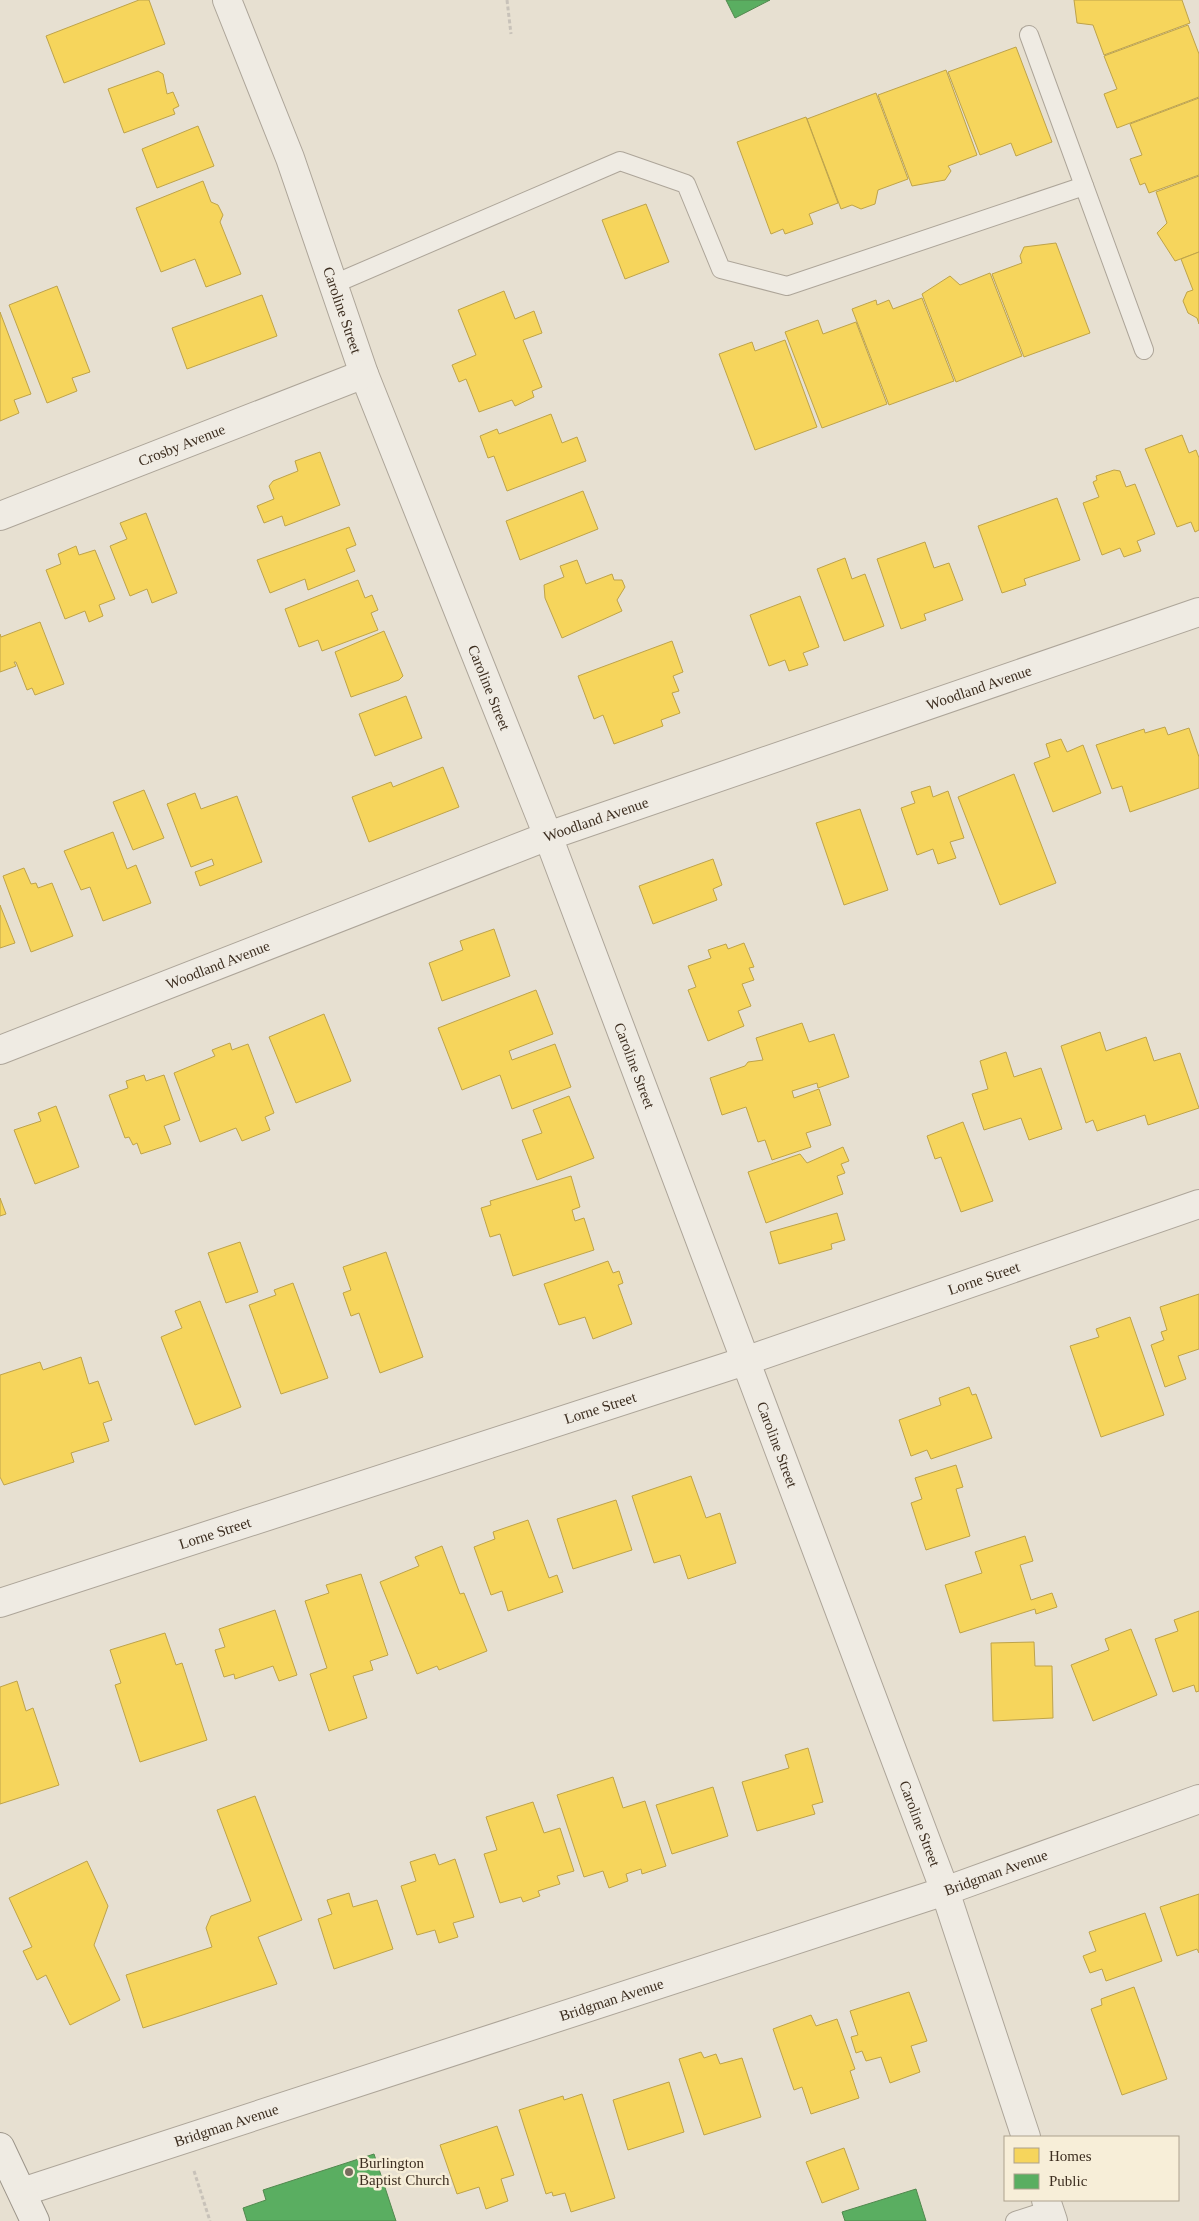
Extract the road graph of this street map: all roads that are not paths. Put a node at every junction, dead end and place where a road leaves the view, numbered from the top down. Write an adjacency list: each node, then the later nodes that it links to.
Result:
1 (227, 0): 4 (street, Caroline Street)
2 (1029, 35): 3 (lane)
3 (1084, 186): 4 (lane); 5 (lane)
4 (334, 284): 6 (street, Caroline Street)
5 (1144, 350)
6 (364, 374): 7 (street, Crosby Avenue); 9 (street, Caroline Street)
7 (0, 516)
8 (1199, 612): 9 (street, Woodland Avenue)
9 (548, 836): 10 (street, Woodland Avenue); 12 (street, Caroline Street)
10 (0, 1050)
11 (1199, 1204): 12 (street, Lorne Street)
12 (745, 1361): 13 (street, Lorne Street); 15 (street, Caroline Street)
13 (0, 1603)
14 (1199, 1799): 15 (street, Bridgman Avenue)
15 (946, 1890): 16 (street, Caroline Street); 18 (street, Bridgman Avenue)
16 (1026, 2136)
17 (0, 2147): 18 (street)
18 (22, 2192): 20 (street)
19 (1049, 2210): 21 (lane)
20 (35, 2221)
21 (1016, 2221)

